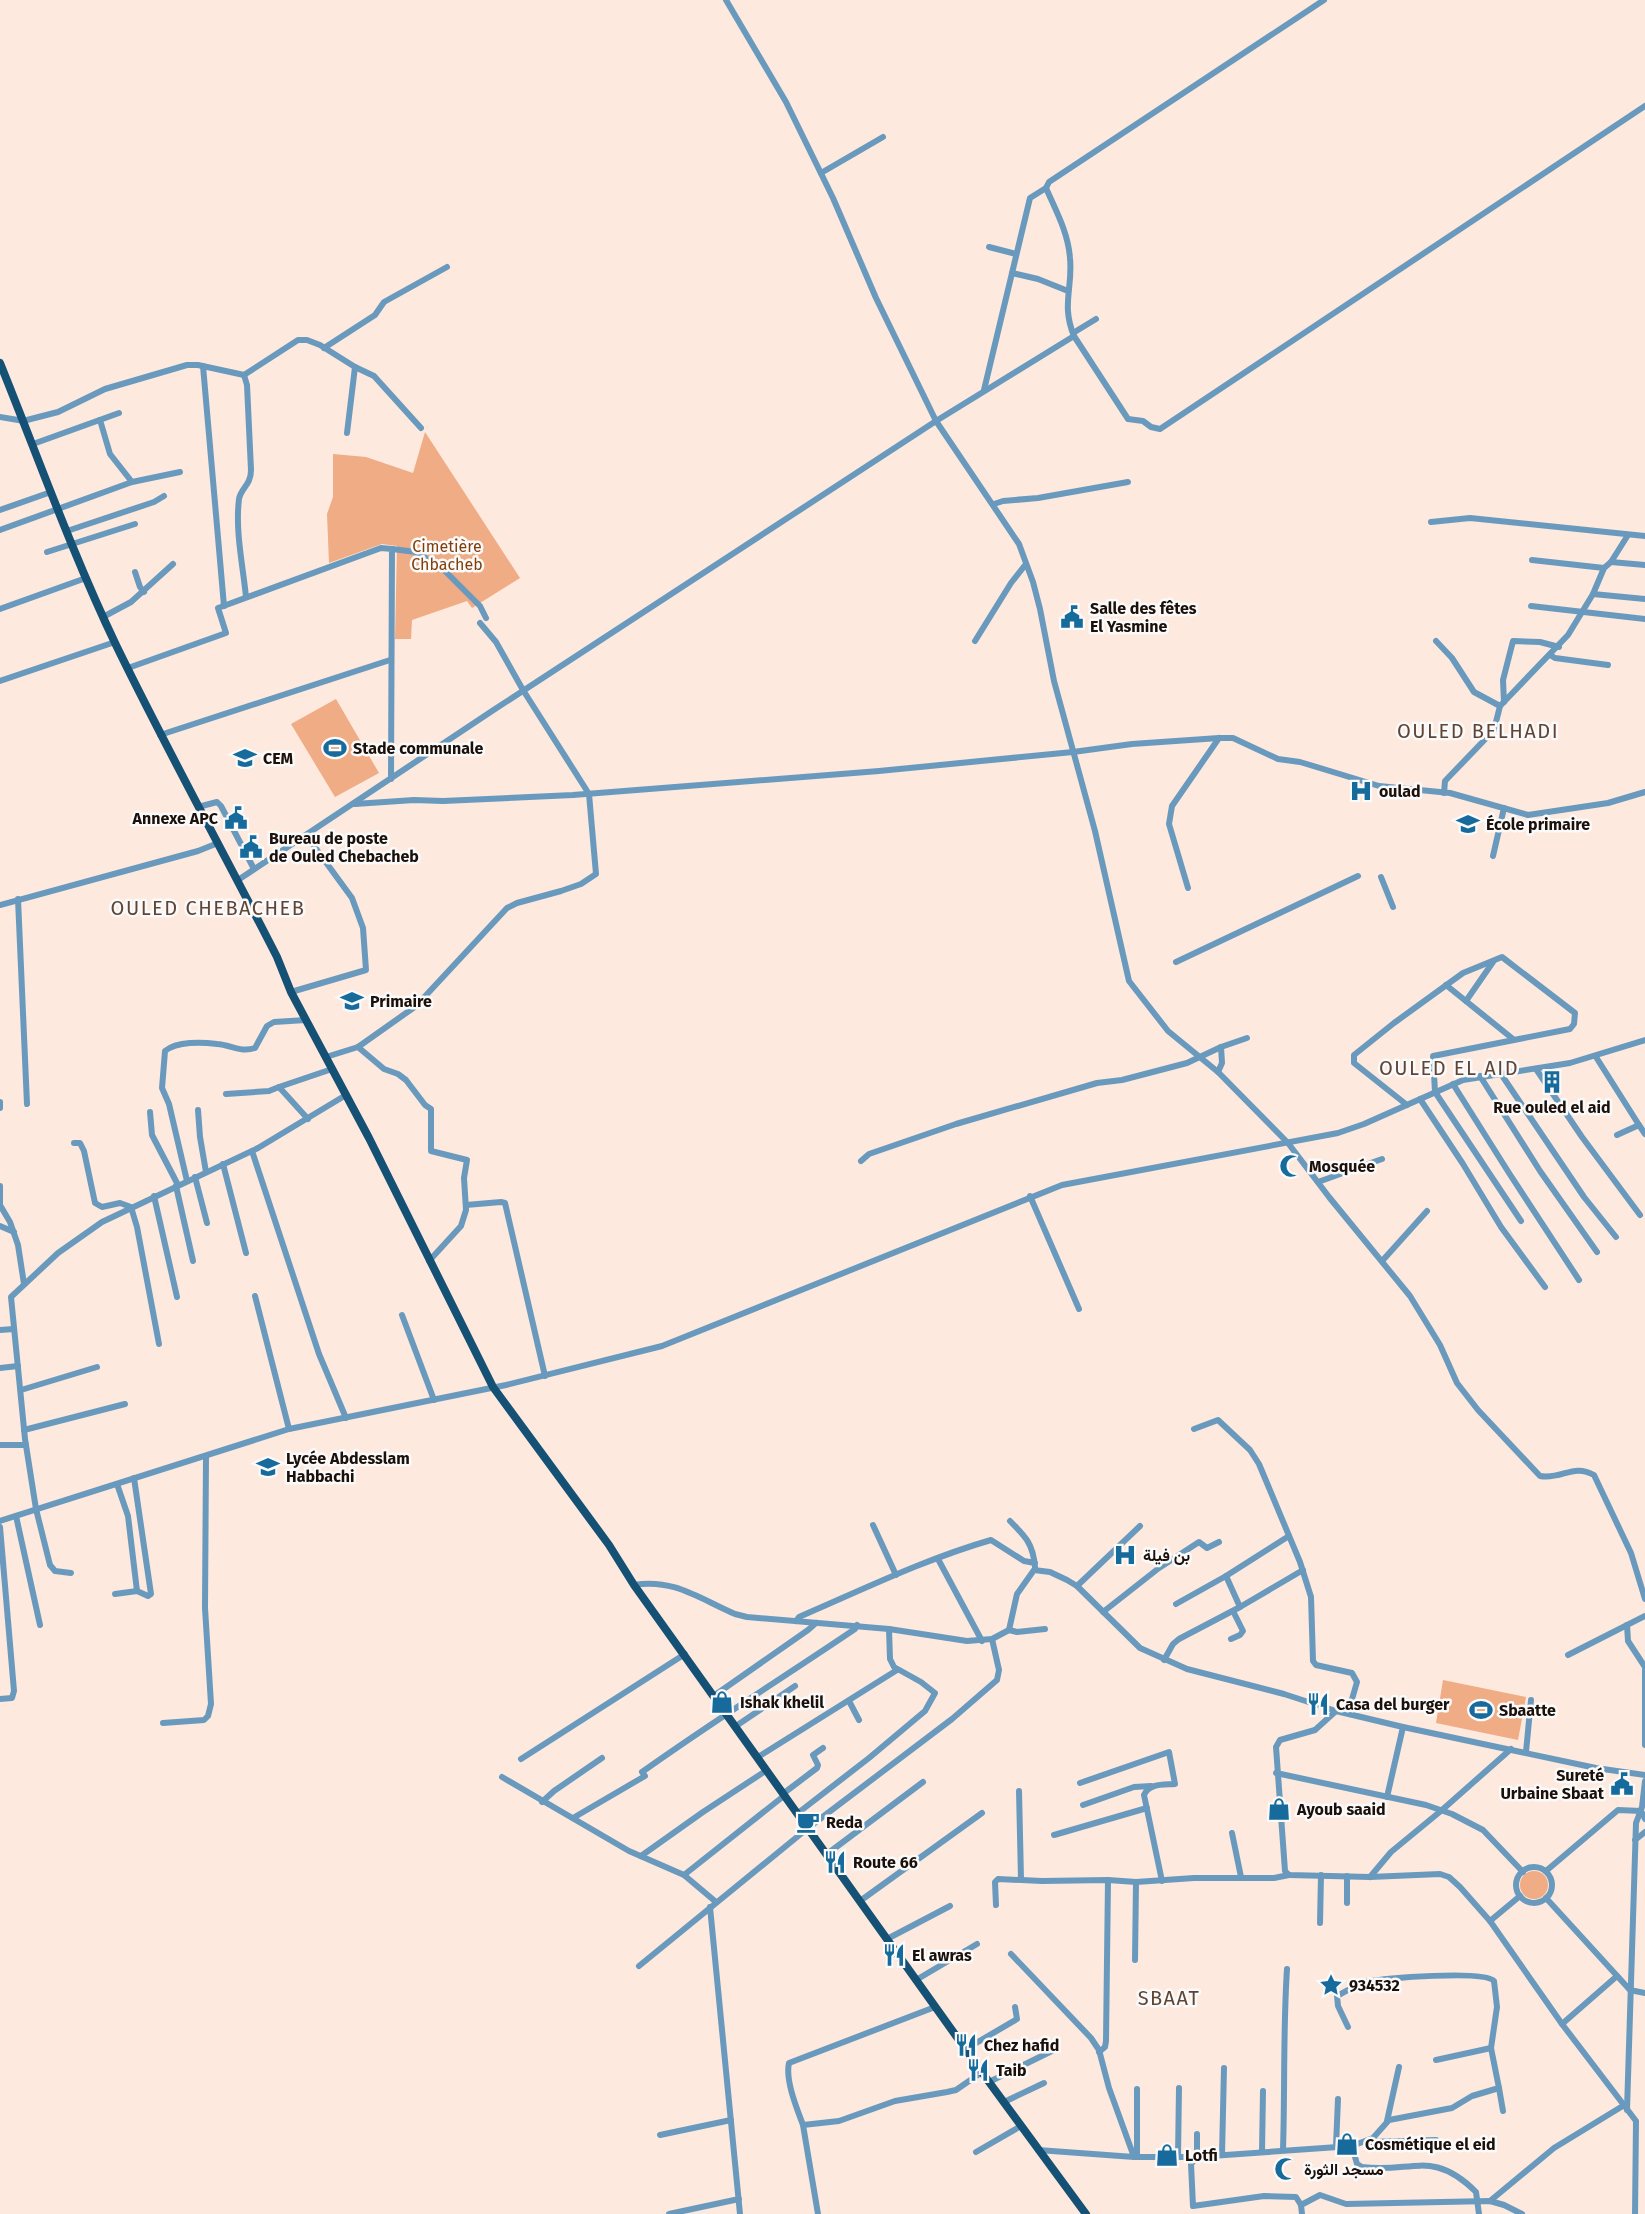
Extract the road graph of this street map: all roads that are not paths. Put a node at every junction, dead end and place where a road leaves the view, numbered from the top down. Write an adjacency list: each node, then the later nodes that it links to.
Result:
1 (726, 0): 5 (street)
2 (1324, 0): 6 (street)
3 (1645, 106): 13 (street)
4 (884, 137): 5 (street)
5 (821, 173): 24 (street)
6 (1046, 188): 8 (street); 11 (street)
7 (989, 247): 8 (street)
8 (1016, 254): 10 (street)
9 (447, 267): 14 (street)
10 (1012, 273): 11 (street); 19 (street)
11 (1068, 291): 13 (street)
12 (1096, 320): 13 (street)
13 (1073, 335): 19 (street)
14 (324, 348): 17 (street); 18 (street)
15 (0, 363): 23 (main road)
16 (203, 366): 18 (street); 23 (street); 57 (street)
17 (355, 367): 25 (street); 26 (street)
18 (244, 375): 55 (street)
19 (984, 390): 24 (street)
20 (119, 413): 22 (street)
21 (0, 417): 23 (street)
22 (100, 420): 27 (street); 29 (street)
23 (23, 421): 27 (main road)
24 (936, 421): 33 (street); 74 (street)
25 (421, 428)
26 (347, 433)
27 (33, 444): 31 (main road)
28 (180, 472): 29 (street)
29 (132, 482): 34 (street)
30 (1128, 482): 33 (street)
31 (51, 492): 34 (main road); 35 (street)
32 (164, 496): 39 (street)
33 (993, 504): 48 (street)
34 (58, 509): 38 (street); 39 (main road)
35 (0, 510)
36 (1431, 522): 40 (street)
37 (135, 524): 42 (street)
38 (0, 530)
39 (67, 531): 42 (main road)
40 (1628, 535): 41 (street); 46 (street)
41 (1645, 536)
42 (72, 544): 44 (street); 52 (main road)
43 (392, 549): 55 (street); 62 (street); 70 (street)
44 (47, 552)
45 (1532, 560): 50 (street)
46 (1611, 562): 49 (street); 50 (street)
47 (173, 564): 53 (street)
48 (1026, 564): 65 (street); 78 (street)
49 (1645, 565)
50 (1604, 568): 54 (street)
51 (135, 572): 53 (street)
52 (86, 579): 59 (street); 61 (main road)
53 (144, 592): 61 (street)
54 (1593, 594): 56 (street); 60 (street)
55 (246, 597): 57 (street)
56 (1645, 599)
57 (224, 606): 72 (street)
58 (1531, 606): 60 (street)
59 (0, 609)
60 (1582, 613): 63 (street); 68 (street)
61 (103, 616): 67 (main road)
62 (486, 618)
63 (1645, 619)
64 (480, 623): 74 (street)
65 (975, 641)
66 (1436, 641): 75 (street)
67 (115, 642): 72 (main road); 73 (street)
68 (1559, 647): 69 (street); 75 (street)
69 (1550, 655): 71 (street); 75 (street)
70 (390, 660): 76 (street); 79 (street)
71 (1608, 665)
72 (128, 668): 76 (main road)
73 (0, 681)
74 (523, 690): 79 (street); 82 (street)
75 (1502, 704): 81 (street)
76 (160, 735): 84 (main road)
77 (1220, 738): 78 (street); 81 (street); 93 (street)
78 (1073, 752): 82 (street); 109 (street)
79 (391, 779): 83 (street)
80 (1645, 792): 85 (street)
81 (1444, 793): 85 (street)
82 (589, 794): 83 (street); 106 (street)
83 (353, 804): 86 (street)
84 (198, 807): 87 (main road); 89 (street)
85 (1504, 808): 88 (street)
86 (306, 835): 89 (street); 100 (street)
87 (218, 843): 92 (main road); 94 (street)
88 (1493, 856)
89 (254, 869): 92 (street)
90 (1358, 876): 98 (street)
91 (1381, 877): 96 (street)
92 (237, 880): 100 (main road)
93 (1188, 888)
94 (18, 899): 95 (street); 123 (street)
95 (0, 905)
96 (1393, 907)
97 (1494, 961): 99 (street); 101 (street); 104 (street)
98 (1176, 962)
99 (1446, 985): 101 (street); 124 (street)
100 (291, 992): 102 (main road)
101 (1466, 1001): 104 (street)
102 (306, 1020): 108 (main road); 140 (street)
103 (1247, 1038): 107 (street)
104 (1513, 1039): 118 (street)
105 (1645, 1040): 110 (street)
106 (358, 1047): 108 (street); 146 (street)
107 (1221, 1047): 109 (street); 113 (street)
108 (326, 1057): 111 (main road)
109 (1200, 1057): 113 (street); 136 (street)
110 (1596, 1057): 112 (street); 129 (street)
111 (332, 1069): 117 (street); 120 (main road)
112 (1536, 1069): 114 (street); 149 (street)
113 (1218, 1072): 133 (street)
114 (1501, 1074): 115 (street); 154 (street)
115 (1480, 1076): 116 (street); 155 (street)
116 (1454, 1084): 118 (street); 160 (street)
117 (279, 1087): 119 (street); 128 (street)
118 (1435, 1092): 121 (street); 150 (street)
119 (226, 1094)
120 (346, 1095): 128 (street); 159 (main road)
121 (1420, 1099): 124 (street); 162 (street)
122 (0, 1102): 125 (street)
123 (27, 1104)
124 (1407, 1105): 133 (street)
125 (0, 1108)
126 (198, 1110): 138 (street)
127 (150, 1112): 142 (street)
128 (308, 1119): 134 (street)
129 (1639, 1125): 130 (street); 131 (street)
130 (1645, 1134)
131 (1617, 1135)
132 (74, 1143): 147 (street)
133 (1288, 1143): 141 (street); 145 (street)
134 (252, 1151): 137 (street); 178 (street)
135 (1382, 1160): 141 (street)
136 (861, 1161)
137 (223, 1164): 138 (street); 156 (street)
138 (206, 1172): 139 (street)
139 (195, 1177): 140 (street); 151 (street)
140 (187, 1181): 142 (street)
141 (1318, 1182): 157 (street)
142 (177, 1185): 144 (street); 158 (street)
143 (0, 1186): 153 (street)
144 (154, 1196): 147 (street); 164 (street)
145 (1030, 1196): 165 (street); 173 (street)
146 (466, 1205): 159 (street); 173 (street)
147 (131, 1207): 161 (street); 169 (street)
148 (1427, 1211): 157 (street)
149 (1640, 1215)
150 (1521, 1221)
151 (207, 1222)
152 (0, 1226): 153 (street)
153 (14, 1232): 161 (street)
154 (1616, 1237)
155 (1597, 1252)
156 (246, 1253)
157 (1383, 1260): 206 (street)
158 (193, 1261)
159 (429, 1261): 174 (main road)
160 (1580, 1280)
161 (24, 1284): 167 (street)
162 (1545, 1287)
163 (255, 1296): 179 (street)
164 (177, 1297)
165 (1079, 1308)
166 (402, 1315): 176 (street)
167 (14, 1329): 168 (street); 170 (street)
168 (0, 1330)
169 (159, 1344)
170 (18, 1366): 172 (street); 175 (street)
171 (97, 1367): 175 (street)
172 (0, 1368)
173 (545, 1376): 174 (street)
174 (493, 1387): 176 (street); 202 (main road)
175 (21, 1390): 181 (street)
176 (434, 1400): 178 (street)
177 (125, 1404): 181 (street)
178 (346, 1418): 179 (street)
179 (289, 1429): 184 (street)
180 (1194, 1429): 194 (street)
181 (24, 1430): 183 (street)
182 (0, 1445): 183 (street)
183 (26, 1445): 187 (street)
184 (206, 1456): 185 (street); 237 (street)
185 (134, 1479): 186 (street); 204 (street)
186 (117, 1484): 187 (street); 204 (street)
187 (36, 1509): 188 (street); 199 (street)
188 (16, 1516): 189 (street); 215 (street)
189 (0, 1521)
190 (1010, 1521): 197 (street)
191 (873, 1525): 200 (street)
192 (1140, 1526): 203 (street)
193 (0, 1527): 230 (street)
194 (1289, 1536): 198 (street); 201 (street)
195 (1219, 1542): 210 (street)
196 (938, 1559): 197 (street); 200 (street); 222 (street)
197 (1034, 1567): 203 (street); 219 (street)
198 (1303, 1570): 208 (street); 235 (street)
199 (71, 1573)
200 (896, 1575): 212 (street)
201 (1226, 1576): 207 (street); 208 (street)
202 (634, 1585): 212 (street); 223 (main road)
203 (1077, 1586): 210 (street)
204 (137, 1591): 205 (street)
205 (115, 1594)
206 (1645, 1599)
207 (1176, 1604)
208 (1240, 1607): 209 (street)
209 (1233, 1611): 221 (street); 225 (street)
210 (1103, 1612): 225 (street)
211 (1645, 1616): 214 (street)
212 (796, 1621): 213 (street)
213 (816, 1623): 216 (street); 229 (street)
214 (1628, 1624): 224 (street); 226 (street)
215 (40, 1625)
216 (857, 1625): 217 (street); 234 (street)
217 (889, 1629): 222 (street); 227 (street)
218 (1045, 1629): 219 (street)
219 (1009, 1630): 220 (street)
220 (992, 1639): 222 (street); 267 (street)
221 (1231, 1639)
222 (982, 1641)
223 (685, 1654): 229 (main road); 246 (street)
224 (1568, 1655)
225 (1164, 1660): 233 (street)
226 (1645, 1669): 240 (street)
227 (899, 1671): 232 (street); 264 (street)
228 (795, 1686): 238 (street)
229 (715, 1695): 234 (main road)
230 (0, 1699)
231 (1531, 1700): 243 (street)
232 (849, 1701): 236 (street); 244 (street)
233 (1336, 1711): 235 (street); 248 (street)
234 (727, 1713): 238 (main road); 265 (street)
235 (1348, 1713): 239 (street)
236 (859, 1720)
237 (163, 1723)
238 (736, 1726): 244 (main road)
239 (1402, 1727): 242 (street); 257 (street)
240 (1645, 1745)
241 (823, 1748): 256 (street)
242 (1511, 1749): 243 (street); 261 (street)
243 (1526, 1752): 249 (street)
244 (758, 1757): 247 (main road)
245 (602, 1758): 258 (street)
246 (521, 1759)
247 (767, 1770): 256 (main road); 273 (street)
248 (1276, 1773): 257 (street); 277 (street)
249 (1645, 1775)
250 (502, 1777): 258 (street)
251 (1645, 1780): 262 (street)
252 (923, 1782): 272 (street)
253 (1080, 1784): 254 (street)
254 (1151, 1786): 259 (street); 260 (street)
255 (1019, 1791): 282 (street)
256 (784, 1794): 264 (main road); 276 (street)
257 (1387, 1797): 261 (street)
258 (542, 1802): 265 (street)
259 (1083, 1805)
260 (1147, 1808): 270 (street); 284 (street)
261 (1442, 1810): 275 (street); 281 (street)
262 (1641, 1811): 266 (street); 271 (street); 274 (street)
263 (982, 1813): 288 (street)
264 (798, 1814): 267 (main road)
265 (573, 1818): 273 (street)
266 (1645, 1819)
267 (808, 1827): 272 (main road); 289 (street)
268 (1645, 1832): 271 (street)
269 (1232, 1833): 280 (street)
270 (1054, 1835)
271 (1635, 1840): 304 (street)
272 (827, 1854): 288 (main road)
273 (641, 1856): 276 (street)
274 (1546, 1871): 275 (street); 287 (street)
275 (1523, 1872): 286 (street)
276 (684, 1875): 289 (street)
277 (1289, 1875): 278 (street); 280 (street)
278 (1321, 1875): 279 (street); 295 (street)
279 (1347, 1876): 281 (street); 290 (street)
280 (1241, 1877): 284 (street)
281 (1370, 1877): 294 (street)
282 (1021, 1879): 283 (street); 291 (street)
283 (1108, 1880): 285 (street); 313 (street)
284 (1162, 1881): 285 (street)
285 (1136, 1882): 299 (street)
286 (1520, 1896): 287 (street); 294 (street)
287 (1546, 1898): 302 (street)
288 (860, 1901): 296 (main road)
289 (716, 1902): 293 (street)
290 (1347, 1903)
291 (996, 1905)
292 (950, 1906): 296 (street)
293 (710, 1907): 300 (street); 328 (street)
294 (1490, 1921): 308 (street)
295 (1320, 1923)
296 (887, 1939): 303 (main road)
297 (977, 1944): 303 (street)
298 (1011, 1954): 313 (street)
299 (1135, 1960)
300 (639, 1965)
301 (1287, 1969): 339 (street)
302 (1617, 1976): 304 (street); 308 (street)
303 (916, 1980): 306 (main road)
304 (1630, 1990): 305 (street); 326 (street)
305 (1645, 1993)
306 (935, 2007): 311 (main road); 330 (street)
307 (1015, 2007): 311 (street)
308 (1562, 2024): 326 (street)
309 (1348, 2026): 310 (street)
310 (1491, 2048): 314 (street); 321 (street)
311 (966, 2049): 317 (main road)
312 (1056, 2049): 318 (street)
313 (1099, 2052): 343 (street)
314 (1436, 2060)
315 (1399, 2067): 329 (street)
316 (1224, 2068): 342 (street)
317 (982, 2072): 318 (main road); 330 (street)
318 (989, 2082): 325 (main road)
319 (1044, 2083): 325 (street)
320 (1179, 2088): 344 (street)
321 (1498, 2088): 327 (street); 329 (street)
322 (1137, 2089): 343 (street)
323 (1263, 2091): 341 (street)
324 (1338, 2099): 336 (street)
325 (1004, 2102): 331 (main road)
326 (1626, 2107): 348 (street); 357 (street)
327 (1503, 2111)
328 (731, 2120): 332 (street); 346 (street)
329 (1387, 2121): 335 (street)
330 (802, 2125): 352 (street)
331 (1021, 2126): 338 (main road); 340 (street)
332 (660, 2134)
333 (1197, 2134): 345 (street)
334 (1436, 2140): 335 (street)
335 (1364, 2142): 337 (street)
336 (1336, 2146): 337 (street); 339 (street)
337 (1352, 2146): 347 (street)
338 (1038, 2150): 343 (street); 353 (main road)
339 (1283, 2150): 341 (street)
340 (976, 2152)
341 (1262, 2152): 342 (street)
342 (1222, 2155): 345 (street)
343 (1135, 2157): 344 (street)
344 (1178, 2157): 345 (street)
345 (1197, 2157): 349 (street)
346 (739, 2199): 350 (street); 351 (street)
347 (1479, 2201): 348 (street); 349 (street); 355 (street)
348 (1490, 2201): 356 (street)
349 (1301, 2205): 354 (street)
350 (669, 2214)
351 (740, 2214)
352 (818, 2214)
353 (1086, 2214)
354 (1302, 2214)
355 (1479, 2214)
356 (1522, 2214)
357 (1635, 2214)

